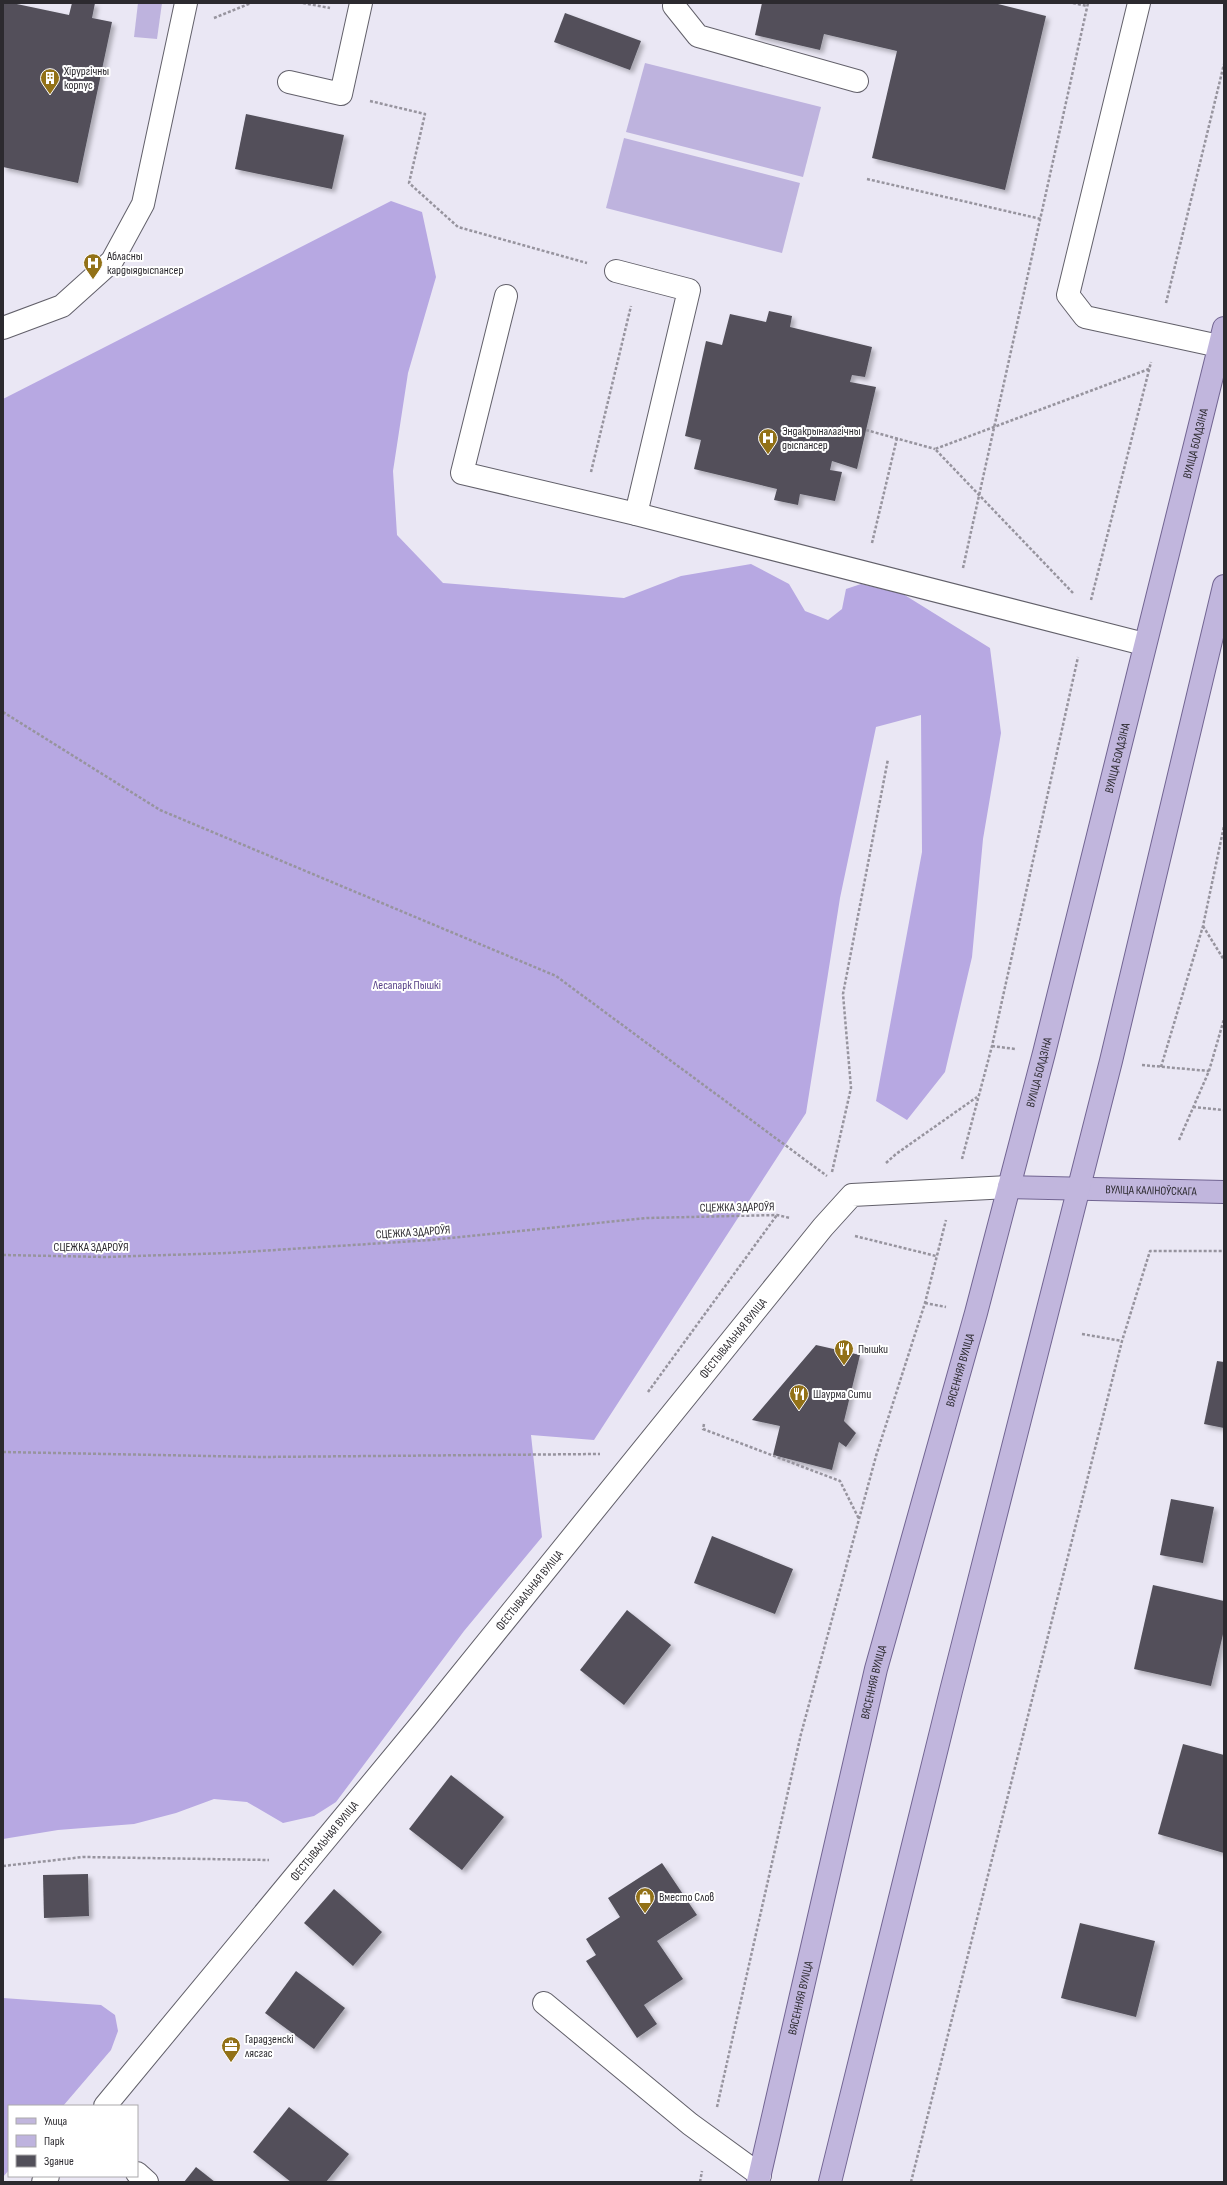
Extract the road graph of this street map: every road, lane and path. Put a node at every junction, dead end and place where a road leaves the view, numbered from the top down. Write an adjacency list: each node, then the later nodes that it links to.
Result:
1 (186, 3): 15 (street)
2 (360, 3): 9 (street)
3 (675, 3): 7 (street)
4 (1072, 3): 6 (path)
5 (1139, 3): 16 (street)
6 (1087, 5): 11 (path)
7 (857, 81)
8 (289, 82): 9 (street)
9 (341, 94): 12 (path)
10 (867, 179): 11 (path)
11 (1042, 219): 18 (path)
12 (616, 271): 13 (street)
13 (639, 277): 23 (path); 24 (street)
14 (506, 296): 23 (street)
15 (3, 328)
16 (1222, 337): 29 (main road, ВУЛІЦА БОЛДЗІНА)
17 (1150, 369): 18 (path)
18 (995, 427): 21 (path); 22 (path)
19 (866, 430): 20 (path)
20 (897, 438): 21 (path); 25 (path)
21 (936, 450): 22 (path)
22 (979, 495): 27 (path); 28 (path)
23 (583, 502): 24 (street)
24 (636, 514): 25 (street)
25 (865, 572): 27 (street)
26 (1224, 586): 47 (main road)
27 (957, 596): 29 (street)
28 (1077, 598)
29 (1144, 644): 45 (main road, ВУЛІЦА БОЛДЗІНА)
30 (3, 712): 31 (path)
31 (888, 760)
32 (1224, 826): 33 (path)
33 (1203, 926): 34 (path); 39 (path)
34 (1224, 960)
35 (1224, 1019): 40 (path)
36 (992, 1046): 37 (path)
37 (1018, 1050)
38 (1142, 1065): 39 (path)
39 (1161, 1067): 40 (path)
40 (1209, 1071): 42 (path)
41 (978, 1097): 49 (path)
42 (1193, 1107): 43 (path); 44 (path)
43 (1224, 1110)
44 (1179, 1140)
45 (1009, 1187): 46 (street); 47 (main road, ВУЛІЦА КАЛІНОЎСКАГА); 70 (main road, ВЯСЕННЯЯ ВУЛІЦА)
46 (954, 1189): 49 (street); 54 (path)
47 (1078, 1189): 48 (main road, ВУЛІЦА КАЛІНОЎСКАГА); 72 (main road)
48 (1224, 1192)
49 (852, 1195): 51 (street, ФЕСТЫВАЛЬНАЯ ВУЛІЦА)
50 (777, 1215): 51 (path, СЦЕЖКА ЗДАРОЎЯ); 53 (path, СЦЕЖКА ЗДАРОЎЯ); 59 (path)
51 (823, 1227): 54 (path, СЦЕЖКА ЗДАРОЎЯ); 67 (street, ФЕСТЫВАЛЬНАЯ ВУЛІЦА)
52 (1224, 1251): 58 (path)
53 (3, 1255)
54 (936, 1256): 55 (path)
55 (925, 1303): 56 (path); 63 (path)
56 (950, 1308)
57 (1082, 1334): 58 (path)
58 (1122, 1341): 73 (path)
59 (643, 1399)
60 (704, 1422): 63 (path)
61 (3, 1452): 62 (path)
62 (603, 1454)
63 (859, 1519): 68 (path)
64 (272, 1861): 65 (path)
65 (3, 1866)
66 (544, 2003): 68 (street)
67 (106, 2105)
68 (709, 2139): 70 (street)
69 (138, 2174): 71 (street)
70 (759, 2179)
71 (147, 2182)
72 (830, 2182)
73 (910, 2182)

